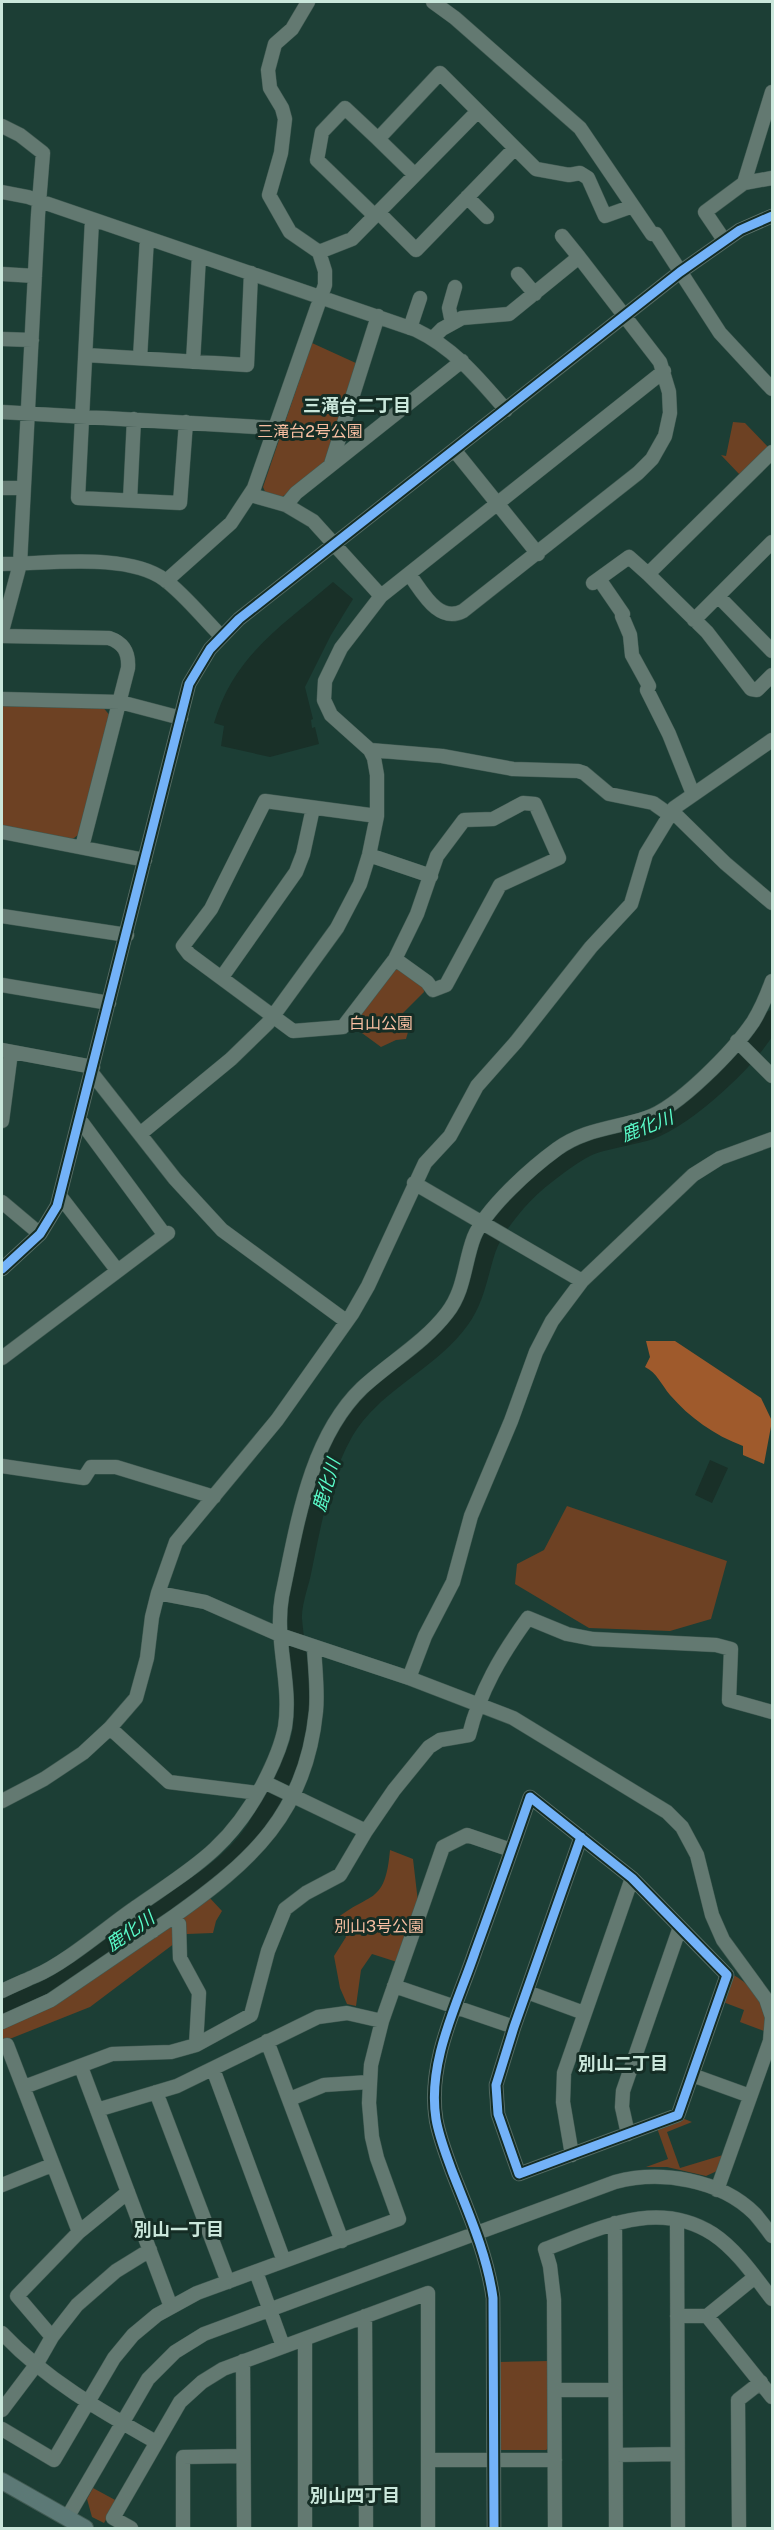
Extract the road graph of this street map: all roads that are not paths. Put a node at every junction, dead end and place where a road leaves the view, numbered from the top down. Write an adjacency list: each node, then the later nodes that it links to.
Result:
1 (308, 2): 23 (street)
2 (433, 2): 15 (street)
3 (772, 92): 5 (street)
4 (477, 112): 7 (street); 8 (street); 9 (street)
5 (769, 116): 11 (street)
6 (2, 126): 14 (street)
7 (378, 139): 9 (street); 16 (street)
8 (515, 148): 13 (street); 15 (street)
9 (415, 175): 16 (street)
10 (772, 178): 11 (street)
11 (744, 183): 22 (street)
12 (2, 192): 14 (street)
13 (467, 197): 16 (street); 18 (street)
14 (40, 201): 19 (street); 30 (street)
15 (633, 206): 26 (street)
16 (377, 215): 23 (street)
17 (772, 216): 22 (street)
18 (487, 217)
19 (92, 220): 21 (street); 42 (street)
20 (562, 236): 25 (street)
21 (147, 238): 24 (street); 43 (street)
22 (724, 240): 26 (street)
23 (319, 252): 33 (street)
24 (199, 256): 27 (street); 45 (street)
25 (579, 257): 32 (street); 35 (street)
26 (680, 272): 35 (street); 47 (street)
27 (251, 273): 33 (street); 45 (street)
28 (2, 274): 30 (street)
29 (518, 274): 32 (street)
30 (35, 276): 41 (street)
31 (455, 287): 37 (street)
32 (535, 294): 37 (street)
33 (320, 298): 36 (street); 54 (street)
34 (420, 298): 38 (street)
35 (625, 315): 46 (street); 48 (street)
36 (378, 316): 38 (street); 57 (street)
37 (452, 322): 39 (street)
38 (410, 328): 39 (street)
39 (433, 338): 44 (street)
40 (2, 339): 41 (street)
41 (32, 340): 50 (street)
42 (86, 356): 43 (street); 51 (street)
43 (140, 358): 45 (street)
44 (462, 361): 48 (street); 57 (street)
45 (193, 362)
46 (664, 372): 62 (street); 66 (street)
47 (772, 388)
48 (506, 410): 55 (street)
49 (2, 412): 50 (street)
50 (27, 414): 51 (street); 59 (street)
51 (82, 416): 52 (street); 61 (street)
52 (134, 419): 53 (street); 61 (street)
53 (186, 422): 54 (street); 61 (street)
54 (275, 428): 60 (street)
55 (455, 451): 62 (street); 65 (street)
56 (772, 452): 70 (street)
57 (331, 464): 63 (street)
58 (2, 488): 59 (street)
59 (23, 488): 68 (street)
60 (250, 495): 63 (street); 71 (street)
61 (129, 500)
62 (497, 504): 66 (street); 69 (street)
63 (286, 505): 65 (street)
64 (772, 542): 73 (street)
65 (335, 544): 72 (street); 76 (street)
66 (538, 554): 69 (street)
67 (2, 564): 68 (street)
68 (20, 564): 71 (street); 75 (street)
69 (409, 574): 72 (street)
70 (648, 574): 74 (street); 84 (street)
71 (166, 581): 76 (street)
72 (381, 596): 83 (street)
73 (718, 596): 74 (street); 77 (street)
74 (694, 620): 78 (street)
75 (2, 634): 80 (street)
76 (221, 636): 81 (street)
77 (772, 651)
78 (772, 675)
79 (2, 699): 80 (street)
80 (120, 702): 81 (street); 89 (street)
81 (181, 718): 91 (street)
82 (772, 740): 84 (street)
83 (370, 750): 86 (street); 87 (street)
84 (693, 794): 86 (street)
85 (313, 808): 87 (street); 97 (street); 97 (street)
86 (671, 813): 93 (street); 110 (street)
87 (377, 816): 90 (street)
88 (2, 832): 89 (street)
89 (82, 847): 91 (street)
90 (369, 855): 92 (street); 101 (street)
91 (145, 860): 95 (street)
92 (431, 876): 96 (street); 96 (street)
93 (772, 903)
94 (2, 916): 95 (street)
95 (127, 935): 100 (street)
96 (395, 959): 101 (street)
97 (222, 977): 101 (street)
98 (772, 981): 102 (street)
99 (2, 985): 100 (street)
100 (110, 1004): 104 (street)
101 (274, 1015): 108 (street)
102 (738, 1042): 105 (street); 113 (street)
103 (7, 1051): 104 (street); 107 (street)
104 (92, 1069): 106 (street); 108 (street)
105 (772, 1076)
106 (80, 1120): 111 (street); 116 (street)
107 (2, 1121)
108 (140, 1134): 118 (street)
109 (772, 1139): 117 (street)
110 (414, 1183): 113 (street); 118 (street)
111 (60, 1196): 114 (street); 116 (street)
112 (2, 1202): 114 (street)
113 (482, 1222): 117 (street); 123 (street)
114 (40, 1234): 115 (street)
115 (2, 1269)
116 (117, 1270): 119 (street)
117 (582, 1281): 125 (street)
118 (346, 1321): 121 (street)
119 (2, 1358)
120 (2, 1466): 121 (street)
121 (214, 1497): 122 (street)
122 (158, 1593): 123 (street); 128 (street)
123 (282, 1636): 124 (street); 129 (street)
124 (311, 1646): 125 (street); 130 (street)
125 (409, 1678): 126 (street)
126 (477, 1705): 127 (street); 132 (street); 158 (street)
127 (772, 1712)
128 (110, 1728): 129 (street); 131 (street)
129 (263, 1786): 130 (street); 136 (street)
130 (292, 1797): 132 (street); 137 (street)
131 (2, 1801)
132 (366, 1831): 150 (street)
133 (581, 1837): 134 (street); 135 (street); 143 (street)
134 (511, 1850): 141 (street); 144 (street)
135 (632, 1878): 138 (street); 145 (street)
136 (137, 1908): 139 (street); 142 (street)
137 (173, 1917): 139 (street); 150 (street)
138 (680, 1927): 154 (street); 161 (street)
139 (152, 1930): 147 (street)
140 (2, 1975): 142 (street)
141 (394, 1986): 144 (street); 146 (street)
142 (5, 1990)
143 (526, 1992): 145 (street); 148 (street)
144 (456, 2007): 148 (street); 170 (street)
145 (584, 2013): 162 (street)
146 (382, 2021): 149 (street); 155 (street)
147 (2, 2022)
148 (514, 2027): 162 (street)
149 (267, 2041): 153 (street); 159 (street)
150 (196, 2045): 152 (street)
151 (2, 2047): 156 (street)
152 (81, 2067): 156 (street); 160 (street)
153 (213, 2069): 157 (street); 174 (street)
154 (692, 2075): 158 (street); 161 (street)
155 (369, 2082): 159 (street); 172 (street)
156 (24, 2087): 163 (street)
157 (156, 2092): 160 (street); 177 (street)
158 (750, 2096): 165 (street)
159 (290, 2099): 172 (street)
160 (97, 2110): 166 (street)
161 (628, 2134): 162 (street)
162 (572, 2155)
163 (52, 2165): 164 (street); 169 (street)
164 (2, 2185)
165 (717, 2190): 170 (street); 171 (street)
166 (128, 2192): 169 (street); 173 (street)
167 (678, 2221): 168 (street); 176 (street); 182 (street)
168 (615, 2223): 191 (street); 192 (street)
169 (79, 2232): 185 (street)
170 (476, 2234): 180 (street); 203 (street)
171 (772, 2236)
172 (342, 2241): 174 (street)
173 (150, 2250): 179 (street); 185 (street)
174 (284, 2261): 175 (street)
175 (256, 2272): 177 (street); 180 (street)
176 (754, 2277): 178 (street); 183 (street)
177 (228, 2282): 179 (street)
178 (772, 2299)
179 (171, 2307): 194 (street)
180 (270, 2310): 187 (street); 196 (street)
181 (365, 2316): 186 (street); 202 (street); 212 (street)
182 (677, 2316): 183 (street); 199 (street)
183 (707, 2316): 190 (street)
184 (2, 2333): 189 (street)
185 (52, 2337): 189 (street)
186 (305, 2339): 187 (street); 211 (street)
187 (283, 2346): 188 (street)
188 (243, 2361): 198 (street); 201 (street)
189 (36, 2365): 194 (street); 195 (street)
190 (761, 2382): 193 (street); 218 (street)
191 (555, 2390): 192 (street); 204 (street)
192 (615, 2390): 200 (street)
193 (772, 2397)
194 (87, 2402): 196 (street); 197 (street)
195 (2, 2410)
196 (121, 2422): 198 (street); 206 (street)
197 (2, 2429)
198 (156, 2442): 208 (street)
199 (678, 2454): 200 (street); 217 (street)
200 (616, 2455): 216 (street)
201 (243, 2456): 209 (street); 210 (street)
202 (428, 2460): 203 (street); 213 (street)
203 (493, 2460): 204 (street); 214 (street)
204 (555, 2460): 215 (street)
205 (2, 2481): 206 (main road)
206 (67, 2518): 207 (main road)
207 (85, 2529)
208 (131, 2529)
209 (183, 2529)
210 (244, 2529)
211 (305, 2529)
212 (366, 2529)
213 (428, 2529)
214 (494, 2529)
215 (555, 2529)
216 (616, 2529)
217 (678, 2529)
218 (739, 2529)

